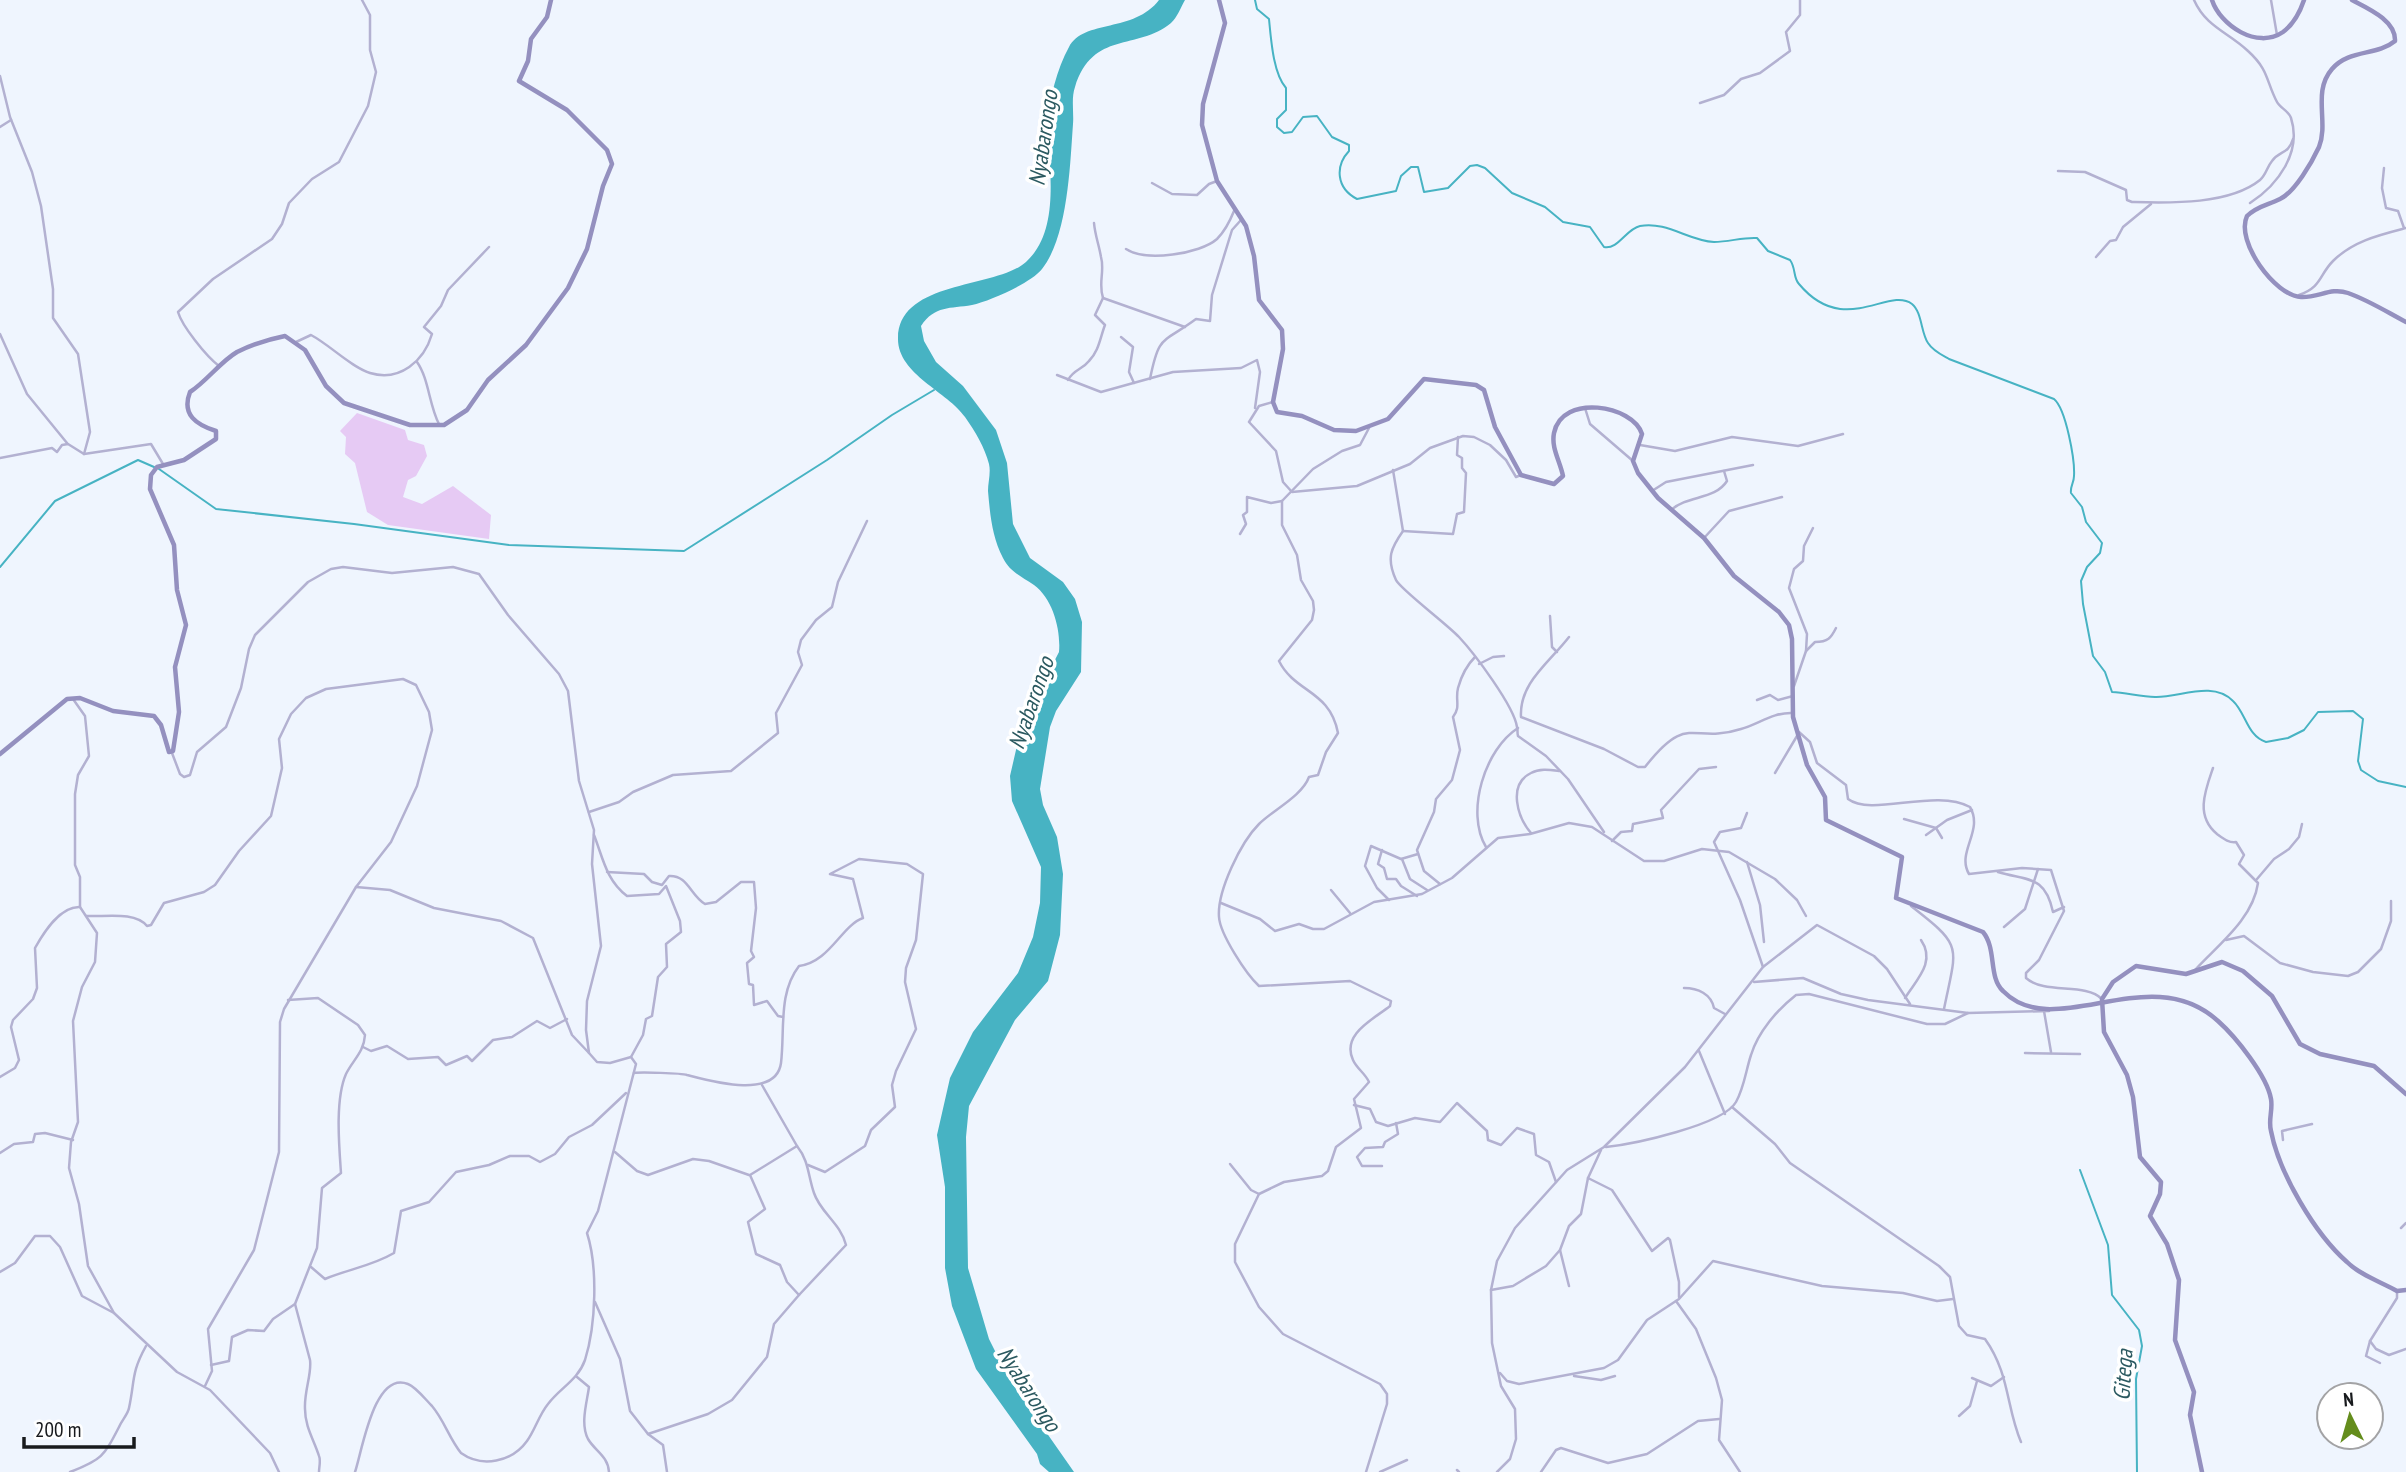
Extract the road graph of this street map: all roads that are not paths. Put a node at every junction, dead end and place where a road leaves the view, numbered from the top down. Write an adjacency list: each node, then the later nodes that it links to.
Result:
1 (362, 0): 37 (street)
2 (551, 0): 45 (main road)
3 (1219, 0): 18 (main road)
4 (1800, 0): 12 (street)
5 (2194, 0): 15 (street)
6 (2212, 0): 10 (main road)
7 (2271, 0): 10 (street)
8 (2304, 0): 10 (main road)
9 (2352, 0): 29 (main road)
10 (2277, 35)
11 (0, 76): 13 (street)
12 (1700, 103)
13 (11, 120): 14 (street); 51 (street)
14 (0, 127)
15 (2293, 139): 20 (street); 21 (street)
16 (2384, 168): 25 (street)
17 (2058, 171): 21 (street)
18 (1217, 181): 19 (street); 22 (main road)
19 (1152, 183)
20 (2250, 203)
21 (2151, 204): 28 (street)
22 (1236, 206): 23 (main road); 27 (street)
23 (1242, 218): 32 (street); 42 (main road)
24 (1094, 223): 30 (street)
25 (2405, 228): 29 (street)
26 (489, 247): 36 (street)
27 (1126, 249)
28 (2096, 257)
29 (2296, 296): 31 (main road)
30 (1103, 298): 32 (street); 40 (street)
31 (2406, 322)
32 (1185, 327): 39 (street)
33 (0, 334): 49 (street)
34 (1121, 337): 41 (street)
35 (296, 342): 36 (street); 37 (main road); 45 (main road)
36 (417, 362): 45 (street)
37 (220, 367): 54 (main road)
38 (1057, 375): 40 (street)
39 (1150, 379): 41 (street); 44 (street)
40 (1068, 380): 41 (street)
41 (1134, 383)
42 (1273, 402): 44 (street); 46 (main road)
43 (1585, 407): 50 (main road); 53 (street); 58 (main road)
44 (1254, 411): 60 (street)
45 (440, 426)
46 (1369, 428): 58 (main road); 60 (street)
47 (1843, 433): 50 (street)
48 (1458, 436): 56 (street); 58 (street); 66 (street)
49 (68, 444): 51 (street); 52 (street)
50 (1636, 445): 53 (main road)
51 (84, 454): 54 (street)
52 (0, 458)
53 (1633, 461): 59 (main road)
54 (163, 465): 84 (main road)
55 (1753, 465): 57 (street)
56 (1393, 470): 60 (street); 66 (street)
57 (1724, 471): 59 (street); 63 (street)
58 (1521, 475)
59 (1652, 491): 63 (main road)
60 (1289, 492): 62 (street)
61 (1782, 497): 68 (street)
62 (1282, 501): 67 (street); 120 (street)
63 (1671, 510): 68 (main road)
64 (867, 521): 91 (street)
65 (1813, 528): 73 (street)
66 (1403, 531): 74 (street)
67 (1240, 534)
68 (1704, 538): 77 (main road)
69 (1550, 616): 72 (street)
70 (1836, 628): 73 (street)
71 (1569, 638): 72 (street)
72 (1557, 652): 81 (street)
73 (1806, 652): 77 (street)
74 (1475, 656): 76 (street); 105 (street)
75 (1504, 656): 76 (street)
76 (1479, 664): 82 (street)
77 (1794, 686): 78 (main road)
78 (1793, 696): 80 (street); 81 (main road)
79 (71, 698): 84 (main road); 85 (main road); 123 (street)
80 (1757, 700)
81 (1793, 713): 83 (main road)
82 (1518, 728): 88 (street); 102 (street)
83 (1799, 733): 89 (street); 90 (street); 121 (main road)
84 (172, 753): 91 (street)
85 (0, 754)
86 (1716, 767): 101 (street)
87 (2213, 768): 111 (street)
88 (1560, 771): 96 (street); 98 (street)
89 (1775, 773)
90 (1972, 810): 95 (street); 110 (street)
91 (589, 812): 97 (street)
92 (1747, 813): 104 (street)
93 (1904, 819): 95 (street)
94 (2302, 824): 111 (street)
95 (1936, 828): 99 (street); 100 (street)
96 (1531, 834): 98 (street); 102 (street)
97 (594, 835): 109 (street); 148 (street)
98 (1605, 835): 101 (street)
99 (1926, 835)
100 (1942, 838)
101 (1612, 841): 104 (street)
102 (1486, 847): 113 (street)
103 (1382, 850): 106 (street); 117 (street); 118 (street)
104 (1715, 850): 107 (street); 131 (street)
105 (1418, 854): 106 (street); 113 (street)
106 (1402, 859): 116 (street)
107 (1747, 862): 126 (street); 130 (street)
108 (2038, 868): 110 (street); 112 (street); 122 (street)
109 (607, 872): 143 (street); 151 (street)
110 (1997, 872): 112 (street)
111 (2257, 879): 129 (street)
112 (2035, 880): 122 (street); 127 (street)
113 (1440, 884): 116 (street)
114 (356, 887): 125 (street); 136 (street); 144 (street)
115 (1331, 890): 124 (street)
116 (1427, 891): 117 (street)
117 (1418, 896): 118 (street)
118 (1389, 900): 124 (street)
119 (2391, 901): 129 (street)
120 (1221, 903): 124 (street); 157 (street)
121 (1909, 905): 139 (street); 140 (main road)
122 (2064, 906): 137 (street)
123 (80, 907): 125 (street); 153 (street)
124 (1350, 914)
125 (86, 916): 162 (street)
126 (1806, 916)
127 (2004, 928)
128 (1921, 940): 135 (street)
129 (2225, 941): 132 (street)
130 (1764, 942)
131 (1763, 967): 133 (street); 135 (street)
132 (2194, 972): 137 (main road); 156 (main road)
133 (1754, 982): 138 (street); 142 (street)
134 (1684, 988): 142 (street)
135 (1905, 998): 138 (street)
136 (288, 1000): 145 (street); 194 (street)
137 (2101, 1000): 140 (main road); 183 (main road); 221 (main road)
138 (1910, 1004): 139 (street)
139 (1944, 1009): 141 (street)
140 (2046, 1011): 141 (street); 149 (street)
141 (1968, 1013): 158 (street)
142 (1725, 1014): 146 (street)
143 (783, 1017): 154 (street); 168 (street)
144 (567, 1019): 145 (street); 148 (street)
145 (363, 1047): 178 (street)
146 (1699, 1051): 159 (street); 165 (street)
147 (2025, 1052): 149 (street)
148 (589, 1053): 151 (street)
149 (2051, 1054): 150 (street)
150 (2080, 1054)
151 (631, 1057): 152 (street)
152 (634, 1073): 154 (street); 155 (street)
153 (0, 1077)
154 (761, 1084): 164 (street)
155 (627, 1093): 166 (street); 178 (street)
156 (2406, 1094)
157 (1354, 1105): 160 (street); 174 (street)
158 (1732, 1107): 159 (street); 186 (street)
159 (1726, 1114): 165 (street)
160 (1396, 1123): 170 (street); 173 (street)
161 (2312, 1124): 163 (street)
162 (73, 1140): 167 (street); 189 (street)
163 (2283, 1140)
164 (797, 1146): 168 (street); 171 (street)
165 (1604, 1147): 172 (street); 173 (street)
166 (615, 1152): 171 (street); 185 (street)
167 (0, 1153)
168 (808, 1164): 184 (street)
169 (1230, 1164): 174 (street)
170 (1382, 1167)
171 (750, 1175): 184 (street)
172 (1588, 1178): 177 (street); 187 (street)
173 (1556, 1182): 181 (street)
174 (1259, 1194): 216 (street)
175 (2406, 1223): 176 (street)
176 (2401, 1228)
177 (1560, 1250): 180 (street); 181 (street)
178 (311, 1267): 188 (street)
179 (0, 1272): 189 (street)
180 (1569, 1286)
181 (1490, 1290): 195 (street)
182 (2406, 1290): 183 (main road)
183 (2398, 1291): 190 (street)
184 (799, 1295): 207 (street)
185 (593, 1299): 197 (street); 207 (street)
186 (1953, 1299): 187 (street); 199 (street)
187 (1677, 1300): 196 (street); 206 (street)
188 (295, 1304): 194 (street); 212 (street)
189 (114, 1313): 191 (street)
190 (2370, 1341): 192 (street); 193 (street)
191 (146, 1346): 202 (street); 210 (street)
192 (2406, 1349)
193 (2380, 1363)
194 (211, 1365): 202 (street)
195 (1498, 1371): 196 (street); 218 (street)
196 (1572, 1375): 198 (street)
197 (576, 1376): 213 (street); 214 (street)
198 (1615, 1376)
199 (2004, 1377): 203 (street); 208 (street)
200 (1972, 1378): 201 (street)
201 (1976, 1381): 203 (street); 204 (street)
202 (205, 1386): 211 (street)
203 (1987, 1386): 204 (street)
204 (1976, 1388): 205 (street)
205 (1959, 1416)
206 (1719, 1419): 219 (street); 220 (street)
207 (648, 1434): 215 (street)
208 (2021, 1442)
209 (1407, 1461): 217 (street)
210 (70, 1472)
211 (279, 1472)
212 (319, 1472)
213 (355, 1472)
214 (609, 1472)
215 (667, 1472)
216 (1366, 1472)
217 (1380, 1472)
218 (1497, 1472)
219 (1541, 1472)
220 (1740, 1472)
221 (2202, 1472)

